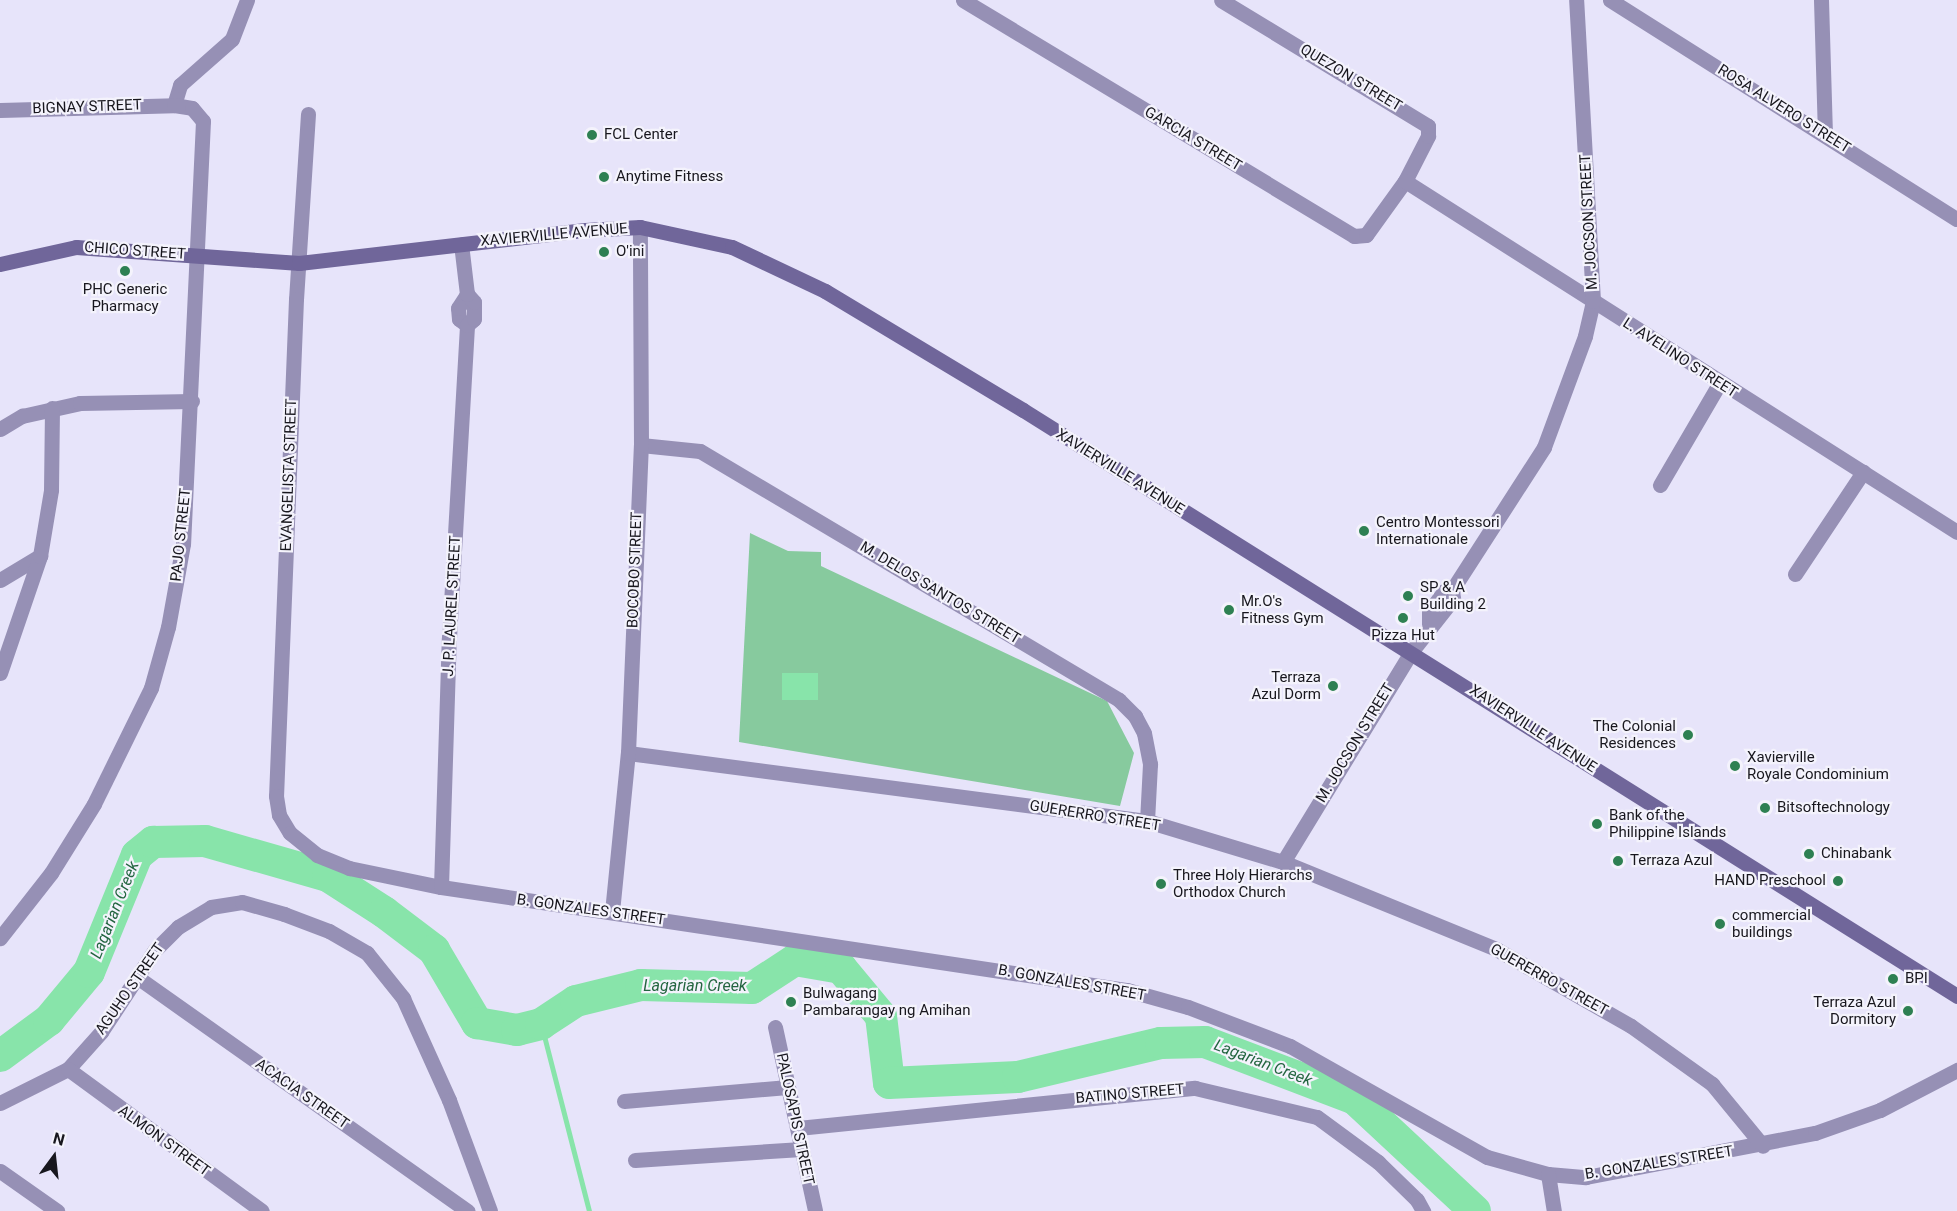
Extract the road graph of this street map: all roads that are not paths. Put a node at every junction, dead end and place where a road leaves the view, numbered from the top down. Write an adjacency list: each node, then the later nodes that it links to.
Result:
1 (247, 0): 7 (street)
2 (963, 0): 11 (street, GARCIA STREET)
3 (1221, 0): 11 (street, QUEZON STREET)
4 (1576, 0): 18 (street, M. JOCSON STREET)
5 (1610, 0): 10 (street, ROSA ALVERO STREET)
6 (1821, 0): 10 (street)
7 (174, 105): 8 (street, BIGNAY STREET); 15 (street, PAJO STREET)
8 (0, 110)
9 (308, 114): 16 (street, EVANGELISTA STREET)
10 (1825, 134): 12 (street, ROSA ALVERO STREET)
11 (1405, 181): 18 (street, L. AVELINO STREET)
12 (1957, 219)
13 (640, 227): 14 (main road, XAVIERVILLE AVENUE); 23 (street, BOCOBO STREET); 30 (main road, XAVIERVILLE AVENUE)
14 (461, 244): 16 (main road, XAVIERVILLE AVENUE); 36 (street, J. P. LAUREL STREET)
15 (199, 256): 16 (main road, XAVIERVILLE AVENUE); 17 (main road, CHICO STREET); 20 (street, PAJO STREET)
16 (299, 263): 34 (street, EVANGELISTA STREET)
17 (0, 264)
18 (1593, 301): 19 (street, L. AVELINO STREET); 30 (street, M. JOCSON STREET)
19 (1719, 384): 24 (street, L. AVELINO STREET); 25 (street)
20 (192, 401): 21 (street); 38 (street, PAJO STREET)
21 (52, 408): 22 (street); 27 (street)
22 (0, 429)
23 (641, 445): 32 (street, BOCOBO STREET); 33 (street, M. DELOS SANTOS STREET)
24 (1863, 472): 26 (street, L. AVELINO STREET); 28 (street)
25 (1660, 485)
26 (1957, 532)
27 (40, 556): 29 (street); 31 (street)
28 (1795, 574)
29 (0, 580)
30 (1412, 652): 35 (street, M. JOCSON STREET); 40 (main road, XAVIERVILLE AVENUE)
31 (0, 674)
32 (628, 753): 33 (street, GUERERRO STREET); 37 (street, BOCOBO STREET)
33 (1147, 821): 35 (street, GUERERRO STREET)
34 (290, 833): 36 (street, B. GONZALES STREET)
35 (1283, 862): 48 (street, GUERERRO STREET)
36 (441, 887): 37 (street, B. GONZALES STREET)
37 (612, 912): 52 (street, B. GONZALES STREET)
38 (0, 938)
39 (137, 977): 42 (street, AGUHO STREET); 55 (street, ACACIA STREET); 56 (street, AGUHO STREET)
40 (1957, 996)
41 (775, 1027): 44 (street, PALOSAPIS STREET)
42 (68, 1069): 46 (street, AGUHO STREET); 54 (street, ALMON STREET)
43 (1957, 1070): 48 (street, B. GONZALES STREET)
44 (787, 1087): 45 (street); 47 (street, PALOSAPIS STREET)
45 (624, 1101)
46 (0, 1102)
47 (798, 1128): 49 (street, PALOSAPIS STREET); 58 (street, BATINO STREET)
48 (1763, 1146): 52 (street, B. GONZALES STREET)
49 (802, 1149): 50 (street); 57 (street, PALOSAPIS STREET)
50 (635, 1160)
51 (0, 1171): 53 (street)
52 (1548, 1174): 59 (street)
53 (57, 1211)
54 (262, 1211)
55 (467, 1211)
56 (490, 1211)
57 (815, 1211)
58 (1423, 1211)
59 (1554, 1211)

